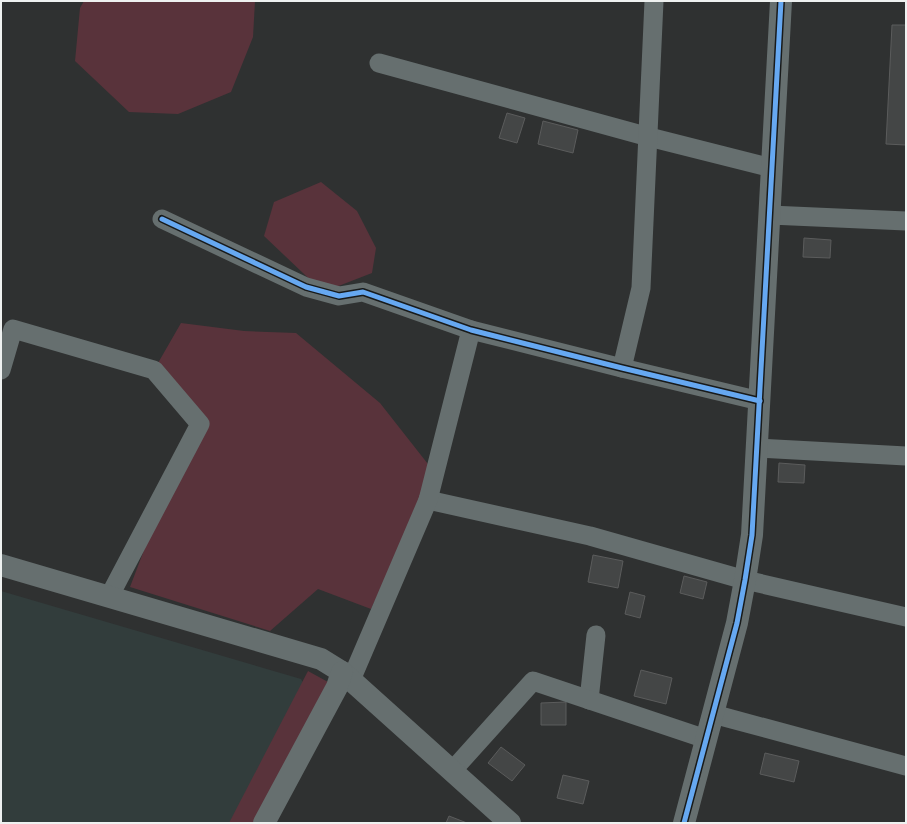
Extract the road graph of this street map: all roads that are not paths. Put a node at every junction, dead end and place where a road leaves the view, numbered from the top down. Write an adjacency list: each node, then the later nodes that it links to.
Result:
1 (654, 1): 4 (street)
2 (781, 1): 5 (street)
3 (379, 62): 4 (street)
4 (649, 137): 5 (street); 10 (street)
5 (772, 168): 6 (street)
6 (770, 215): 8 (street); 12 (street)
7 (162, 218): 9 (street)
8 (906, 222)
9 (471, 330): 10 (street); 15 (street)
10 (622, 368): 12 (street)
11 (1, 370): 18 (street)
12 (760, 400): 13 (street)
13 (756, 448): 14 (street); 17 (street)
14 (906, 456)
15 (428, 500): 17 (street); 21 (street)
16 (1, 565): 18 (street)
17 (745, 580): 19 (street); 23 (street)
18 (109, 597): 21 (street)
19 (906, 617)
20 (596, 636): 22 (street)
21 (346, 676): 26 (street); 27 (street)
22 (589, 700): 24 (street); 26 (street)
23 (713, 714): 24 (street); 25 (street)
24 (706, 739): 29 (street)
25 (906, 766)
26 (452, 771): 28 (street)
27 (264, 823)
28 (510, 823)
29 (684, 823)

